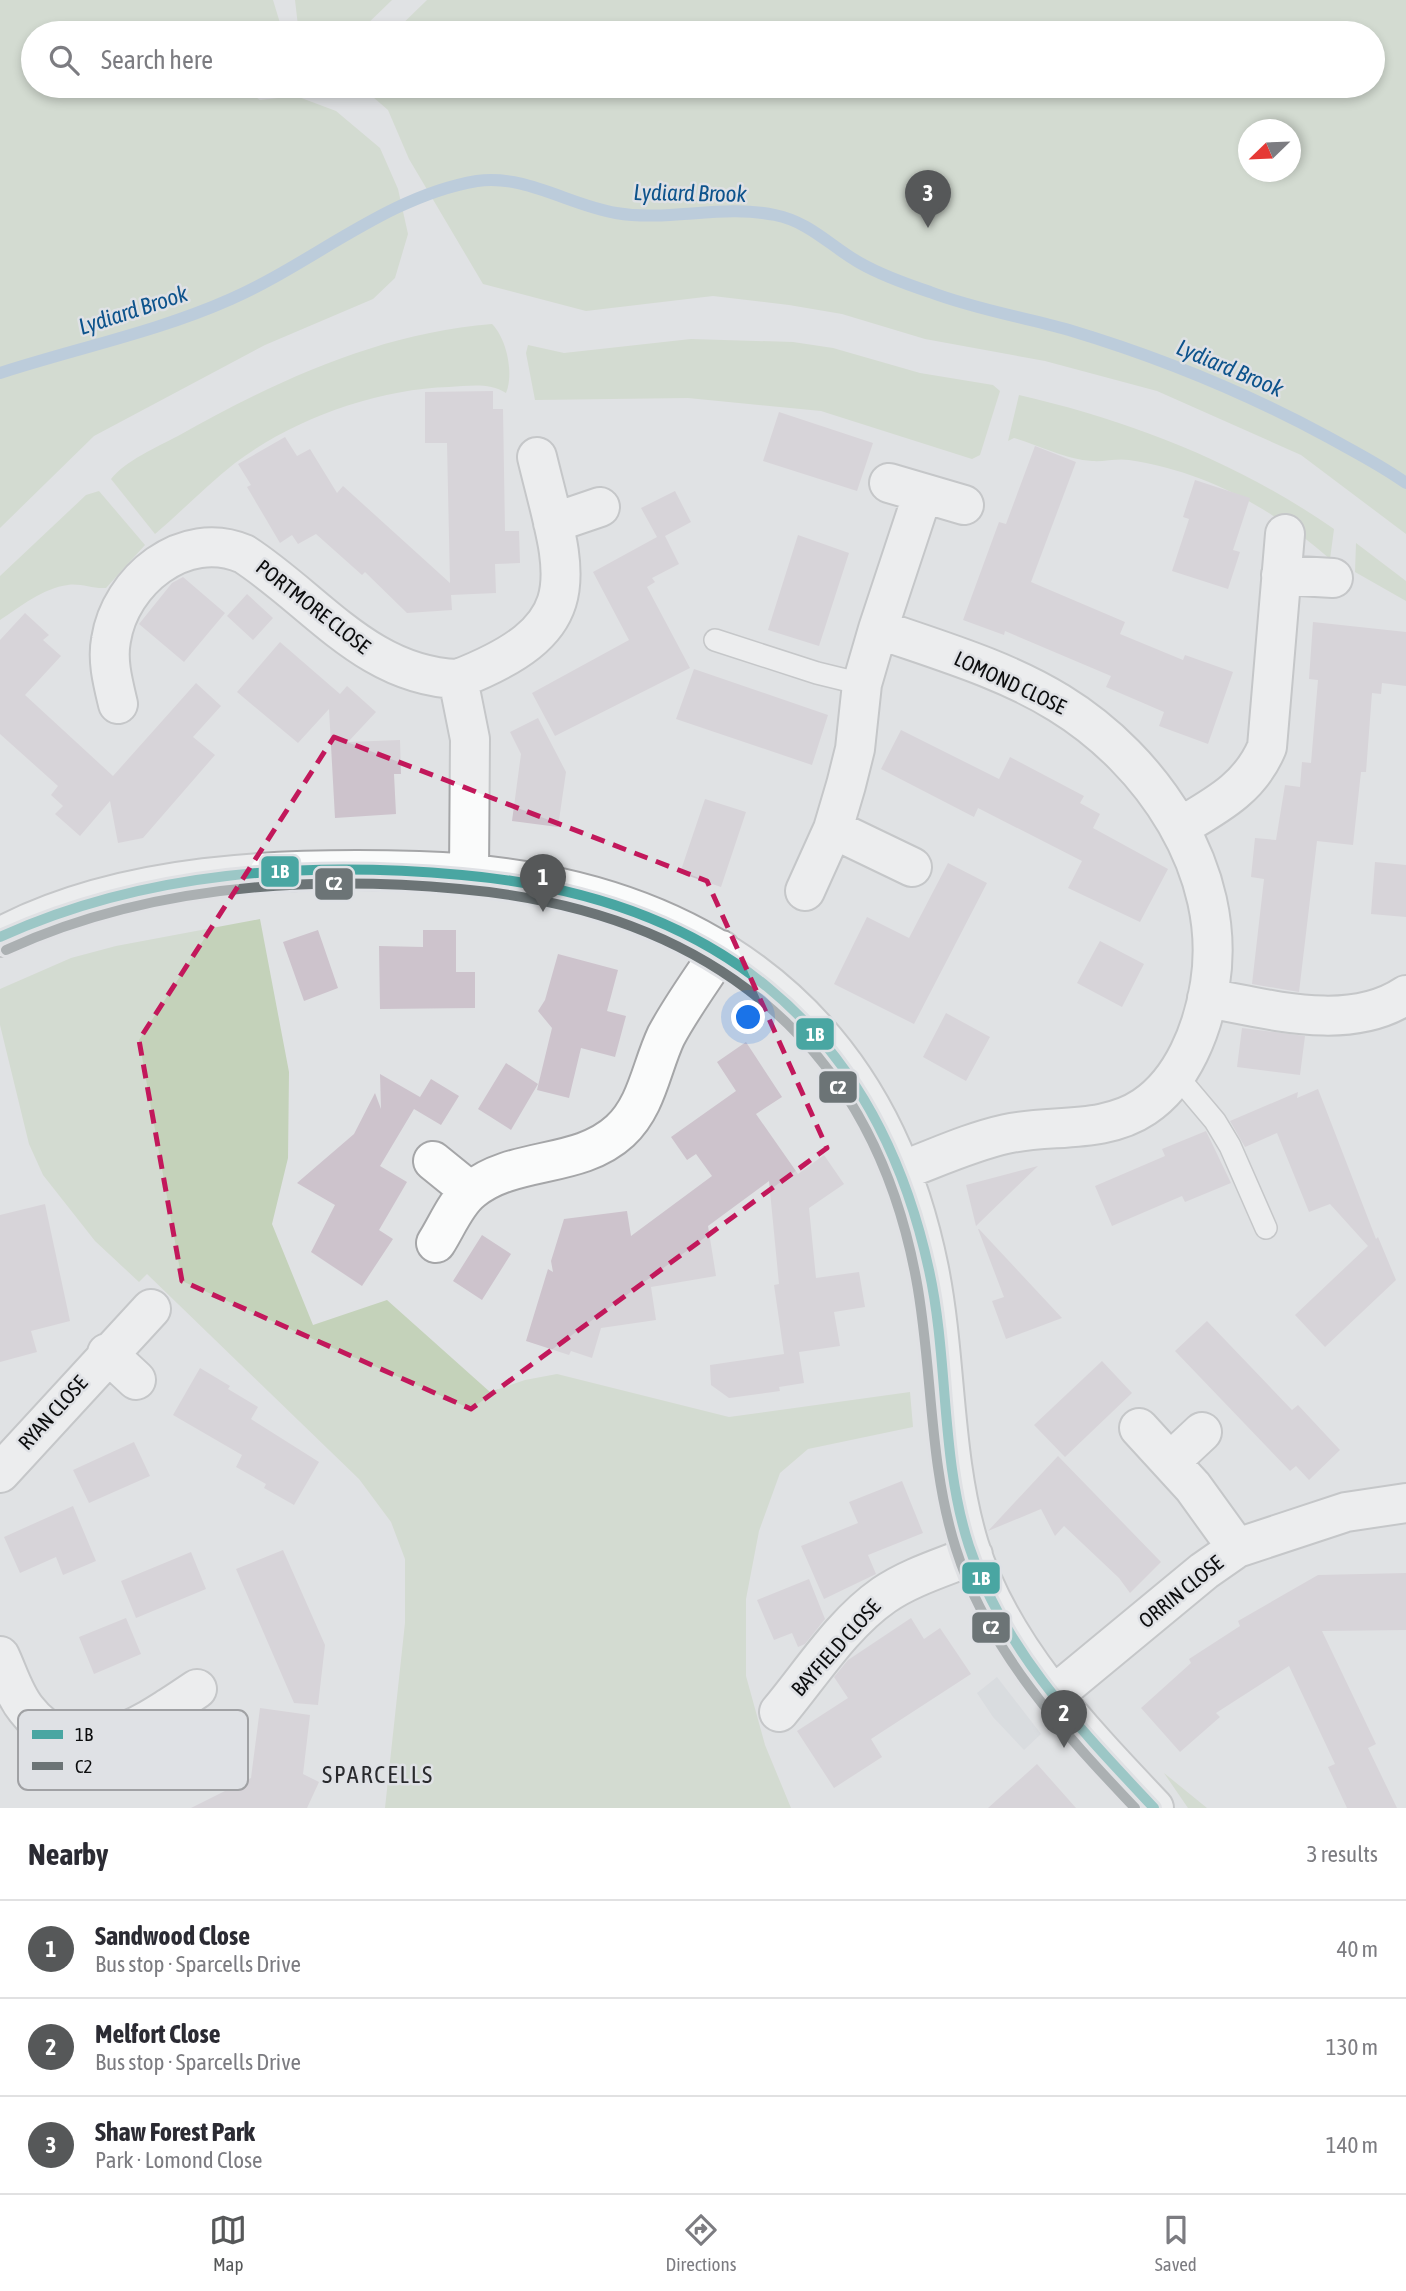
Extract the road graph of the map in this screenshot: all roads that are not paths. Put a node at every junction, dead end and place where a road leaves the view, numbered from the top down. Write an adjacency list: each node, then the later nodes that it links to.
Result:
1 (537, 457): 4 (street)
2 (964, 505): 8 (street)
3 (600, 507): 4 (street)
4 (553, 523): 10 (street)
5 (1285, 534): 6 (street)
6 (1281, 575): 7 (street); 13 (street)
7 (1333, 578)
8 (878, 629): 11 (street); 13 (street, LOMOND CLOSE)
9 (715, 640): 11 (lane)
10 (458, 679): 12 (street, PORTMORE CLOSE); 16 (street)
11 (862, 684): 14 (street)
12 (118, 704)
13 (1180, 827): 21 (street, LOMOND CLOSE)
14 (833, 829): 15 (street); 17 (street)
15 (912, 867)
16 (469, 873): 18 (street); 19 (street)
17 (805, 891)
18 (0, 937)
19 (721, 950): 24 (street); 25 (street)
20 (1406, 995): 21 (street)
21 (1207, 998): 22 (street, LOMOND CLOSE)
22 (1177, 1076): 24 (street, LOMOND CLOSE); 26 (lane)
23 (433, 1161): 25 (street)
24 (901, 1171): 37 (street)
25 (470, 1191): 27 (street)
26 (1266, 1228)
27 (436, 1243)
28 (151, 1308): 29 (street, RYAN CLOSE)
29 (107, 1353): 30 (street); 34 (street, RYAN CLOSE)
30 (136, 1380)
31 (1139, 1428): 33 (street)
32 (1202, 1432): 33 (street)
33 (1171, 1461): 36 (street)
34 (0, 1473)
35 (1405, 1496): 36 (street, ORRIN CLOSE)
36 (1237, 1548): 39 (street, ORRIN CLOSE)
37 (973, 1555): 39 (street); 43 (street, BAYFIELD CLOSE)
38 (0, 1656): 40 (street)
39 (1054, 1695): 44 (street)
40 (26, 1710)
41 (164, 1710): 42 (street)
42 (185, 1710)
43 (779, 1712)
44 (1154, 1808)

